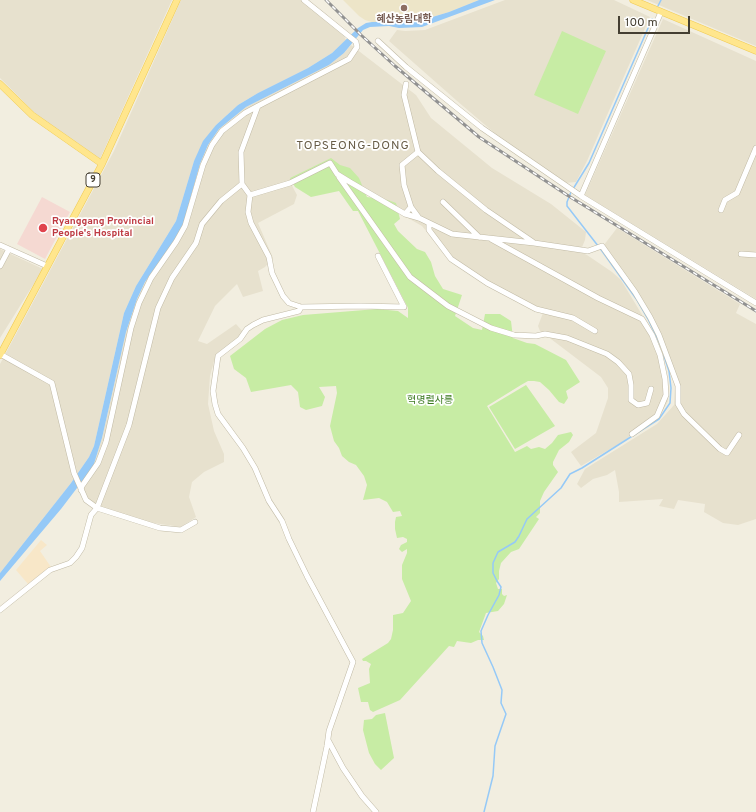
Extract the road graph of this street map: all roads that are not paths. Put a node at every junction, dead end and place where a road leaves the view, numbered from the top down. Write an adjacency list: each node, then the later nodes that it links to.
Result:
1 (176, 0): 12 (main road, 9)
2 (304, 0): 9 (street)
3 (633, 0): 4 (main road)
4 (661, 12): 6 (main road); 16 (street)
5 (378, 41): 16 (street)
6 (756, 51)
7 (0, 84): 12 (main road)
8 (406, 84): 11 (street)
9 (258, 106): 14 (street); 40 (street)
10 (756, 148): 19 (street)
11 (418, 152): 18 (street); 25 (street)
12 (102, 164): 32 (main road, 9)
13 (337, 174): 15 (street); 20 (street); 37 (street)
14 (242, 184): 15 (street); 41 (street)
15 (250, 195): 34 (street)
16 (580, 196): 33 (street)
17 (443, 202): 23 (street)
18 (411, 207): 20 (street); 21 (street)
19 (721, 210)
20 (405, 214): 21 (street)
21 (419, 218): 22 (street)
22 (429, 223): 23 (street); 35 (street)
23 (479, 237): 24 (street)
24 (488, 238): 25 (street); 38 (street)
25 (534, 243): 39 (street)
26 (0, 245): 27 (street)
27 (9, 249): 31 (street); 32 (street)
28 (741, 254): 29 (street)
29 (756, 255)
30 (378, 256): 34 (street)
31 (0, 266)
32 (47, 266): 36 (main road, 9)
33 (756, 303)
34 (301, 307): 44 (street)
35 (595, 332)
36 (0, 355): 40 (street)
37 (650, 389)
38 (632, 434)
39 (739, 435)
40 (81, 489): 41 (street)
41 (97, 508): 42 (street); 43 (street)
42 (195, 522)
43 (0, 610)
44 (328, 739): 45 (street); 46 (street)
45 (313, 812)
46 (376, 812)

